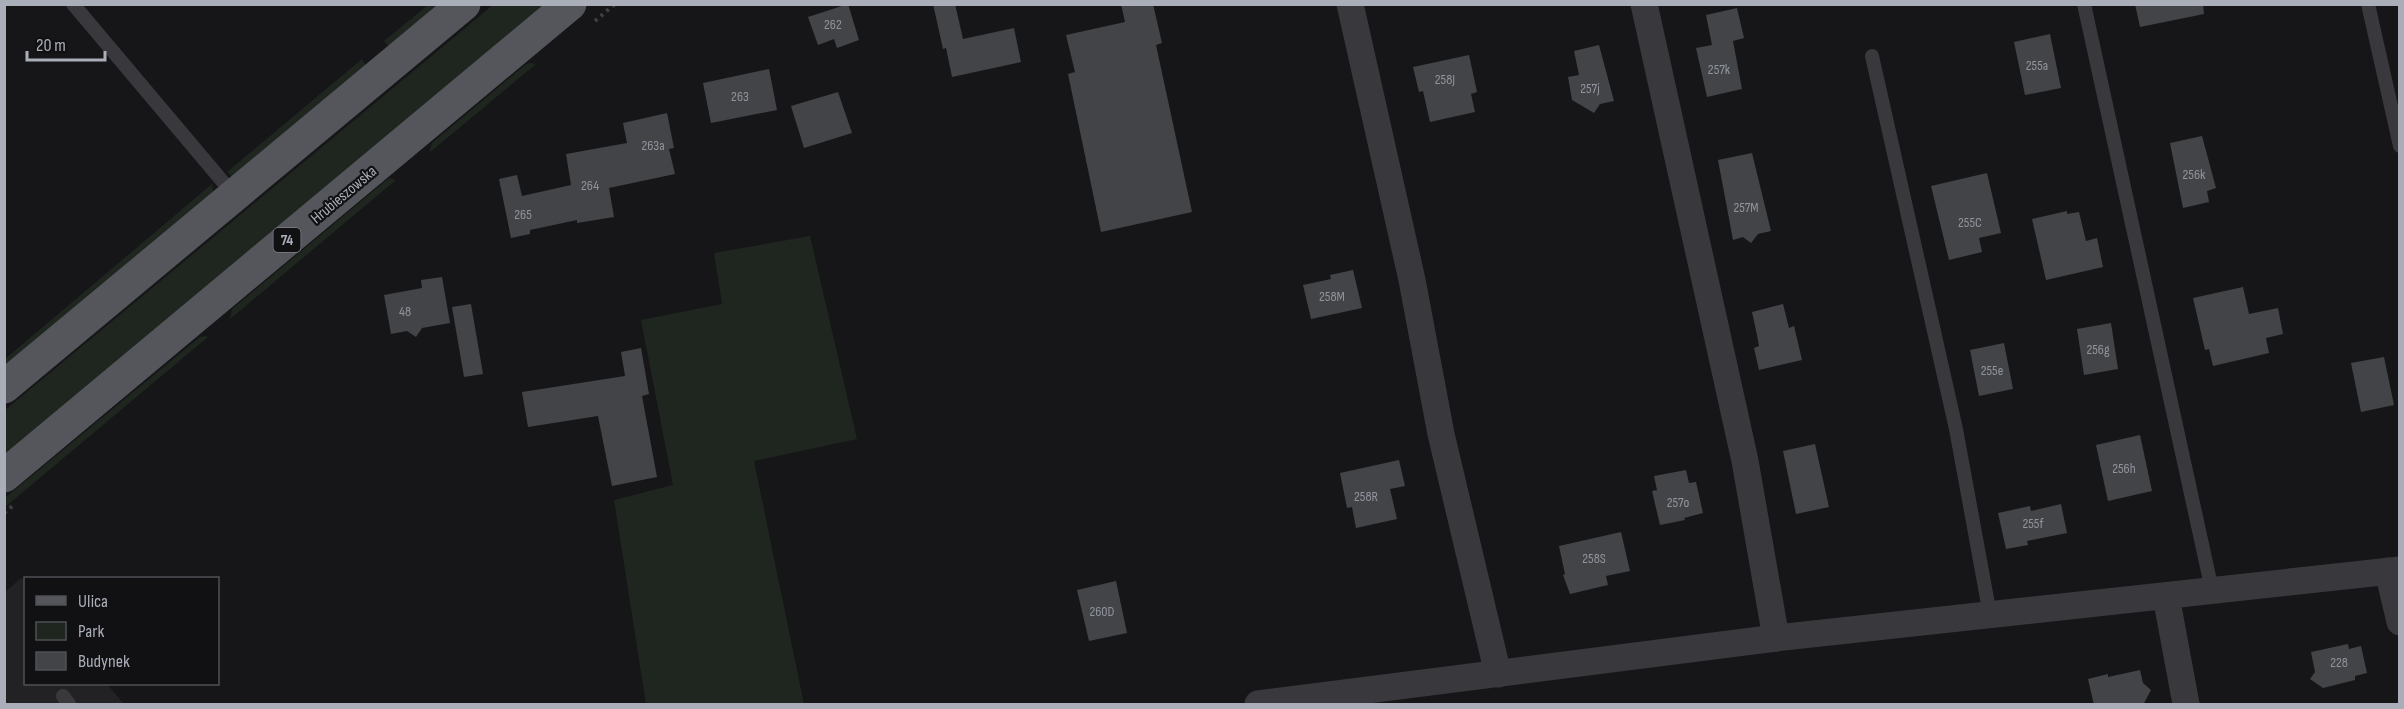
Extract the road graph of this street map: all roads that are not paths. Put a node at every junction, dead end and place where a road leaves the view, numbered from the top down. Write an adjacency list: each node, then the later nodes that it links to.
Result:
1 (73, 4): 10 (lane)
2 (464, 4): 10 (main road)
3 (570, 4): 12 (main road, Hrubieszowska / 74)
4 (1350, 4): 19 (street)
5 (1644, 4): 18 (street)
6 (2084, 4): 14 (lane)
7 (2368, 4): 9 (lane)
8 (1872, 56): 16 (lane)
9 (2400, 146)
10 (234, 196): 11 (main road)
11 (4, 387)
12 (4, 476)
13 (2394, 570): 14 (street); 17 (street)
14 (2212, 590): 15 (street)
15 (2166, 596): 16 (street); 21 (street)
16 (1990, 615): 18 (street)
17 (2400, 622)
18 (1776, 638): 19 (street)
19 (1498, 674): 20 (street)
20 (1258, 705)
21 (2187, 705)

